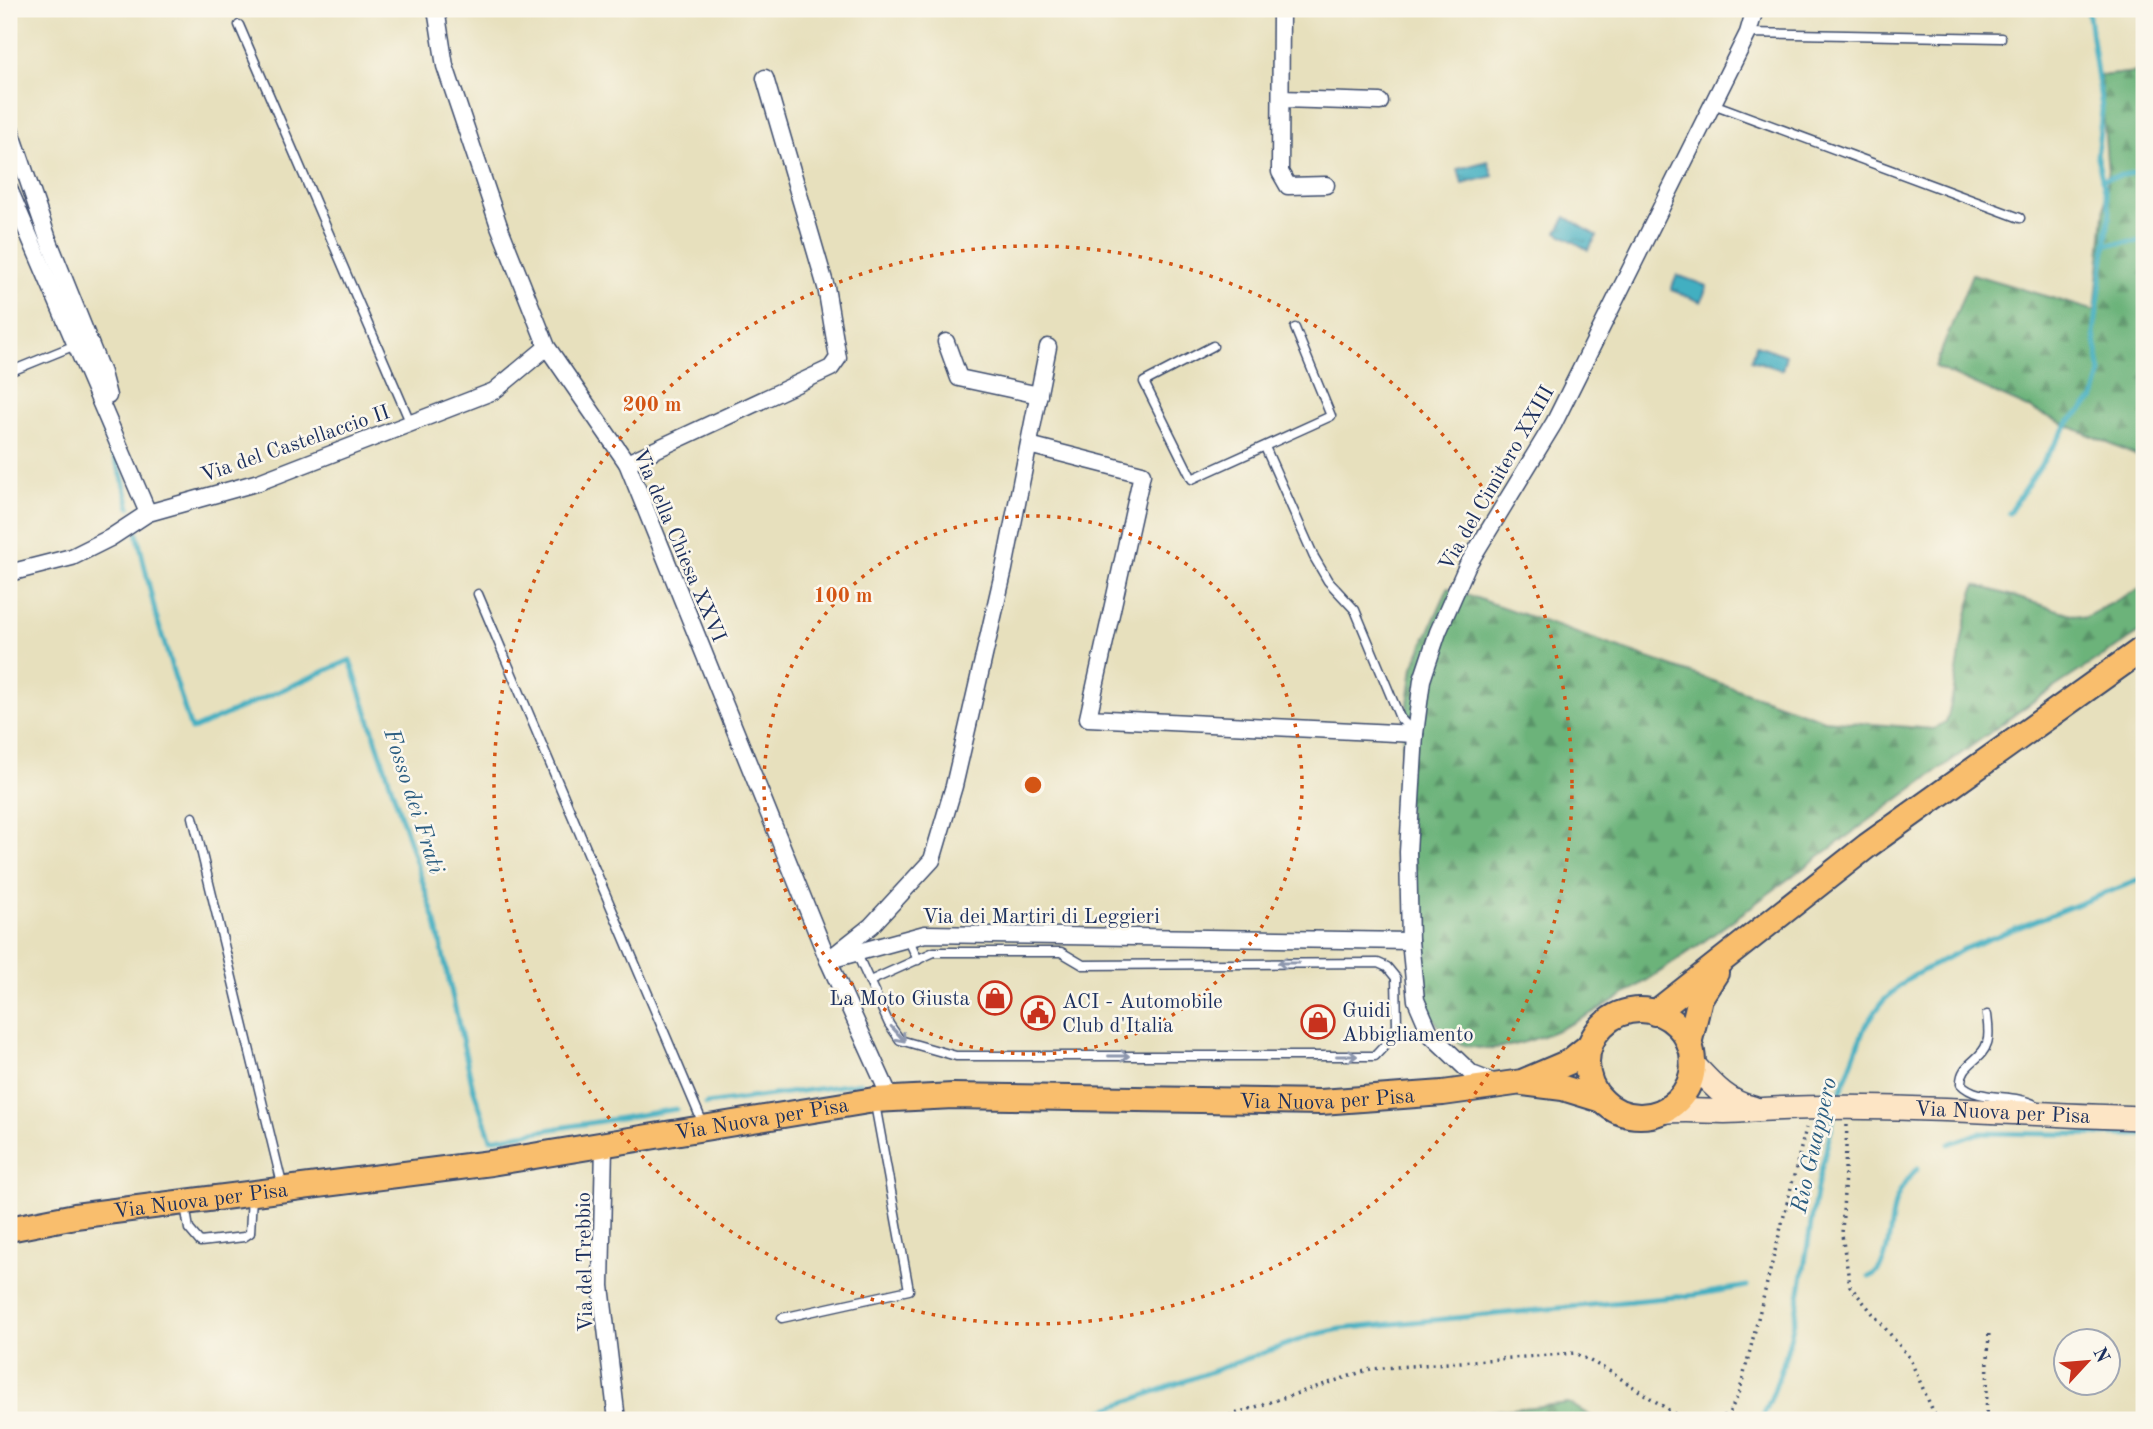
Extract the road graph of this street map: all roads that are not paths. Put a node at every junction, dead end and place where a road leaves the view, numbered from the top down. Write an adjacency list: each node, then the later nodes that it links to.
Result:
1 (436, 9): 19 (street, Via della Chiesa XXVI)
2 (1281, 9): 8 (street)
3 (1755, 9): 5 (street, Via del Cimitero XXIII)
4 (239, 25): 23 (lane)
5 (1748, 33): 6 (lane); 10 (street, Via del Cimitero XXIII)
6 (2001, 38)
7 (765, 78): 27 (street)
8 (1281, 99): 9 (street); 12 (street)
9 (1380, 102)
10 (1713, 104): 14 (lane); 32 (street, Via del Cimitero XXIII)
11 (9, 125): 24 (street)
12 (1325, 185)
13 (9, 190): 17 (street)
14 (2020, 218)
15 (1295, 328): 26 (lane)
16 (946, 342): 22 (street)
17 (78, 344): 21 (lane); 24 (street)
18 (1213, 346): 26 (lane)
19 (547, 347): 23 (street, Via del Castellaccio II); 27 (street, Via della Chiesa XXVI)
20 (1048, 347): 22 (street, Via dei Martiri di Leggieri)
21 (9, 372)
22 (1039, 395): 25 (street, Via dei Martiri di Leggieri)
23 (411, 424): 28 (street, Via del Castellaccio II)
24 (119, 441): 28 (street)
25 (1029, 445): 32 (street); 38 (street, Via dei Martiri di Leggieri)
26 (1265, 446): 32 (lane)
27 (627, 463): 38 (street, Via della Chiesa XXVI)
28 (148, 513): 29 (street, Via del Castellaccio II)
29 (9, 573)
30 (478, 594): 52 (lane)
31 (2144, 648): 37 (main road)
32 (1415, 734): 35 (street, Via del Cimitero XXIII)
33 (193, 817): 54 (lane)
34 (908, 938): 35 (street, Via dei Martiri di Leggieri); 36 (street, Via dei Martiri di Leggieri); 39 (lane)
35 (1410, 941): 45 (street, Via del Cimitero XXIII)
36 (856, 953): 38 (street, Via dei Martiri di Leggieri); 40 (lane)
37 (1726, 958): 41 (main road); 44 (main road)
38 (828, 960): 46 (street, Via della Chiesa XXVI)
39 (918, 960): 40 (lane); 40 (lane, one-way to 39)
40 (870, 981)
41 (1656, 1013): 43 (main road); 44 (main road)
42 (1987, 1015): 50 (lane)
43 (1590, 1045): 45 (main road); 47 (main road)
44 (1690, 1054): 48 (main road); 49 (main road)
45 (1511, 1084): 46 (main road, Via Nuova per Pisa); 47 (main road)
46 (883, 1100): 52 (main road, Via Nuova per Pisa); 58 (lane)
47 (1602, 1100): 49 (main road)
48 (1756, 1109): 49 (main road); 50 (main road, Via Nuova per Pisa)
49 (1660, 1112)
50 (2039, 1115): 51 (main road, Via Nuova per Pisa)
51 (2144, 1118)
52 (705, 1128): 53 (main road, Via Nuova per Pisa)
53 (604, 1145): 54 (main road, Via Nuova per Pisa); 59 (street, Via del Trebbio)
54 (284, 1190): 55 (main road, Via Nuova per Pisa)
55 (252, 1194): 56 (main road, Via Nuova per Pisa); 56 (lane)
56 (184, 1202): 57 (main road, Via Nuova per Pisa)
57 (9, 1229)
58 (782, 1318)
59 (617, 1420)

